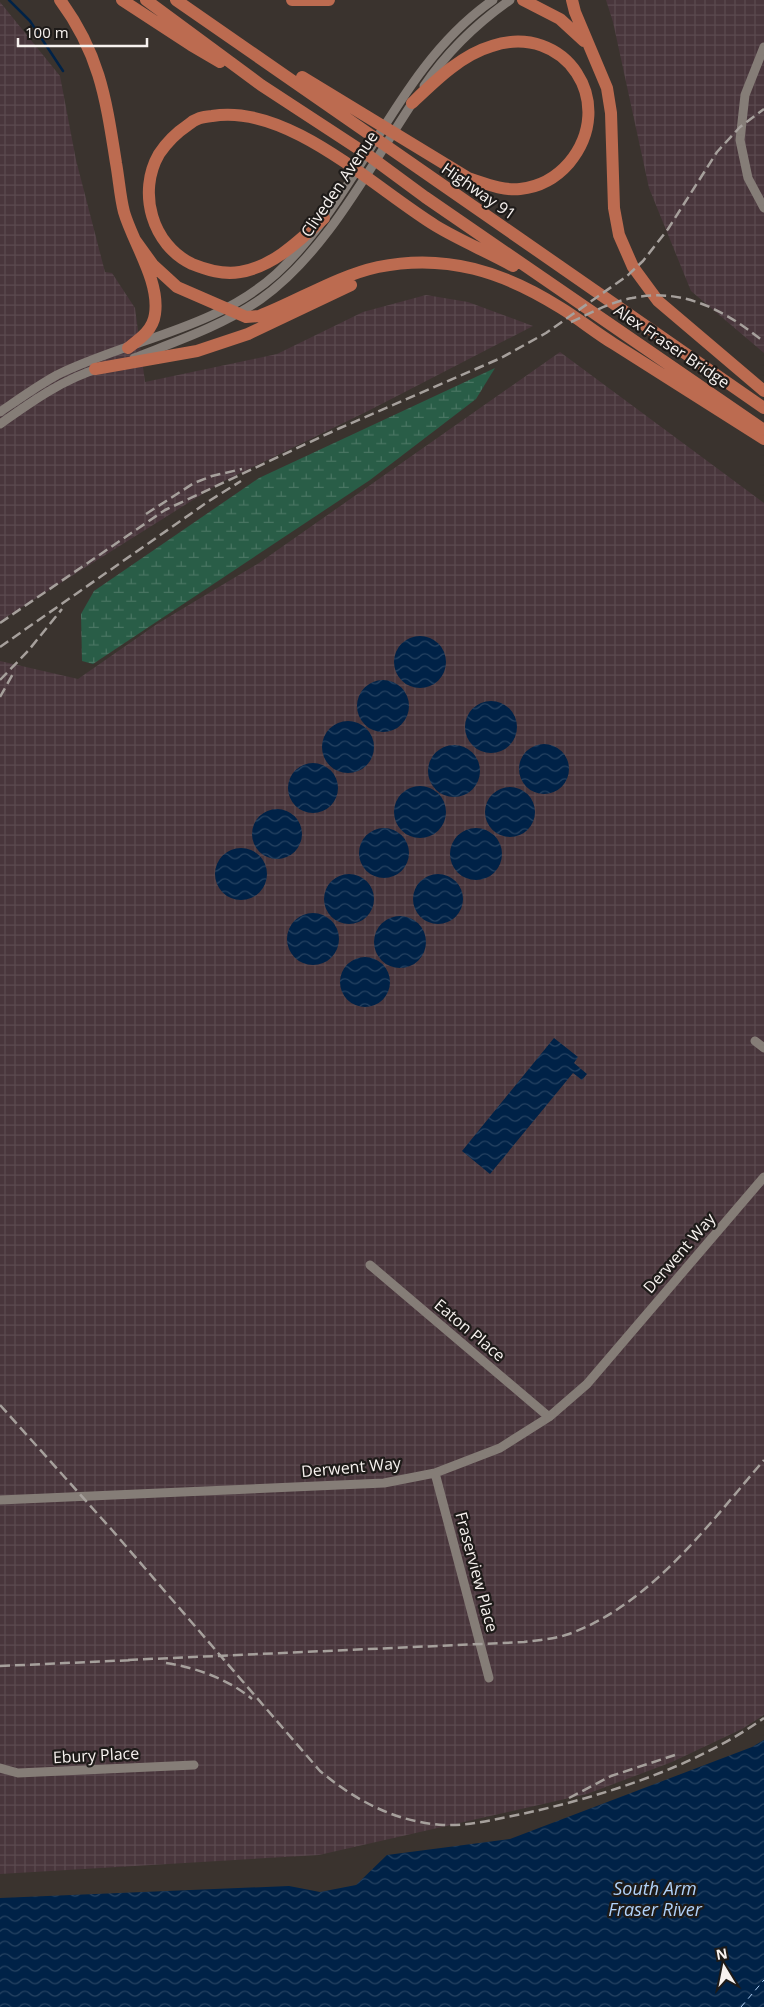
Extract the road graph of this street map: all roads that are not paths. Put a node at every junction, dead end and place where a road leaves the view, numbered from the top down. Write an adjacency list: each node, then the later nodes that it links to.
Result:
1 (50, 0): 15 (highway)
2 (60, 0): 15 (highway)
3 (122, 0): 16 (highway)
4 (146, 0): 16 (highway)
5 (176, 0): 12 (highway, Highway 91)
6 (292, 0): 7 (highway)
7 (328, 0)
8 (493, 0): 18 (street, Cliveden Avenue)
9 (510, 0): 17 (street, Cliveden Avenue)
10 (523, 0): 13 (highway)
11 (572, 0): 13 (highway)
12 (212, 24): 17 (highway); 29 (highway, Highway 91)
13 (589, 47): 28 (highway)
14 (764, 47): 20 (street)
15 (93, 56): 22 (highway)
16 (261, 85): 24 (highway)
17 (412, 103): 18 (street, Cliveden Avenue)
18 (400, 112): 19 (street, Cliveden Avenue)
19 (347, 193): 21 (street, Cliveden Avenue); 25 (street, Cliveden Avenue)
20 (764, 208)
21 (324, 218): 24 (highway); 25 (street, Cliveden Avenue)
22 (135, 240): 25 (highway); 26 (highway)
23 (406, 263): 25 (highway); 27 (highway); 33 (highway)
24 (560, 290): 32 (highway, Alex Fraser Bridge)
25 (232, 311): 26 (street, Cliveden Avenue); 27 (street, Cliveden Avenue)
26 (128, 348): 30 (street, Cliveden Avenue)
27 (95, 369): 31 (street, Cliveden Avenue)
28 (764, 391)
29 (764, 408)
30 (0, 412)
31 (0, 424)
32 (764, 430)
33 (764, 439)
34 (755, 1041): 35 (street)
35 (764, 1048)
36 (764, 1177): 38 (street, Derwent Way)
37 (370, 1265): 38 (street, Eaton Place)
38 (549, 1417): 39 (street, Derwent Way)
39 (435, 1473): 40 (street, Derwent Way); 41 (street, Fraserview Place)
40 (0, 1500)
41 (489, 1678)
42 (194, 1765): 43 (street, Ebury Place)
43 (0, 1768)

